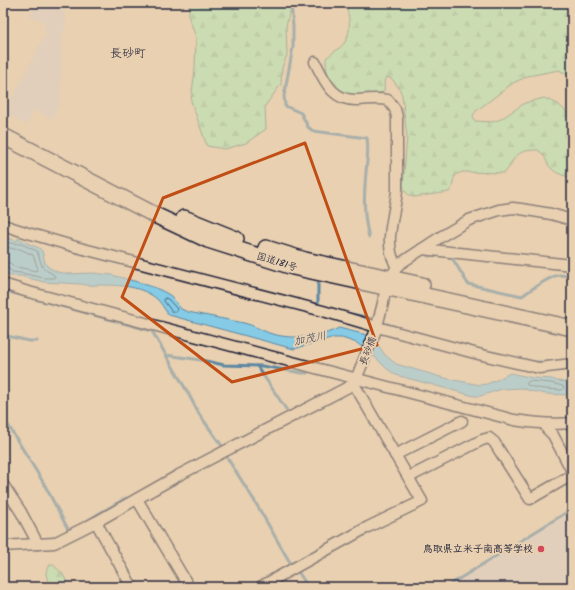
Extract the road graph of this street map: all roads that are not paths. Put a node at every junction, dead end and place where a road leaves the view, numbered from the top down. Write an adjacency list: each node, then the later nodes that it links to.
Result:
1 (315, 62): 8 (street)
2 (3, 126): 8 (highway, 国道181号)
3 (3, 136): 8 (highway, 国道181号)
4 (572, 220): 6 (street)
5 (3, 225): 11 (street)
6 (422, 249): 7 (street); 8 (street)
7 (572, 265)
8 (392, 278): 10 (highway, 国道181号); 11 (street, 長砂橋); 12 (highway, 国道181号)
9 (3, 284): 14 (street)
10 (572, 318)
11 (376, 328): 13 (street); 14 (street, 長砂橋)
12 (572, 328)
13 (572, 364)
14 (357, 379): 17 (street); 18 (street); 23 (street)
15 (462, 421): 18 (street)
16 (572, 423): 17 (street)
17 (545, 424): 19 (street)
18 (395, 454): 21 (street)
19 (572, 471)
20 (572, 475): 21 (street)
21 (409, 477): 29 (street)
22 (3, 486): 25 (street)
23 (137, 499): 24 (street); 28 (street)
24 (96, 522): 25 (street); 27 (street)
25 (38, 544): 26 (street)
26 (3, 546)
27 (132, 587)
28 (189, 587)
29 (260, 587)

